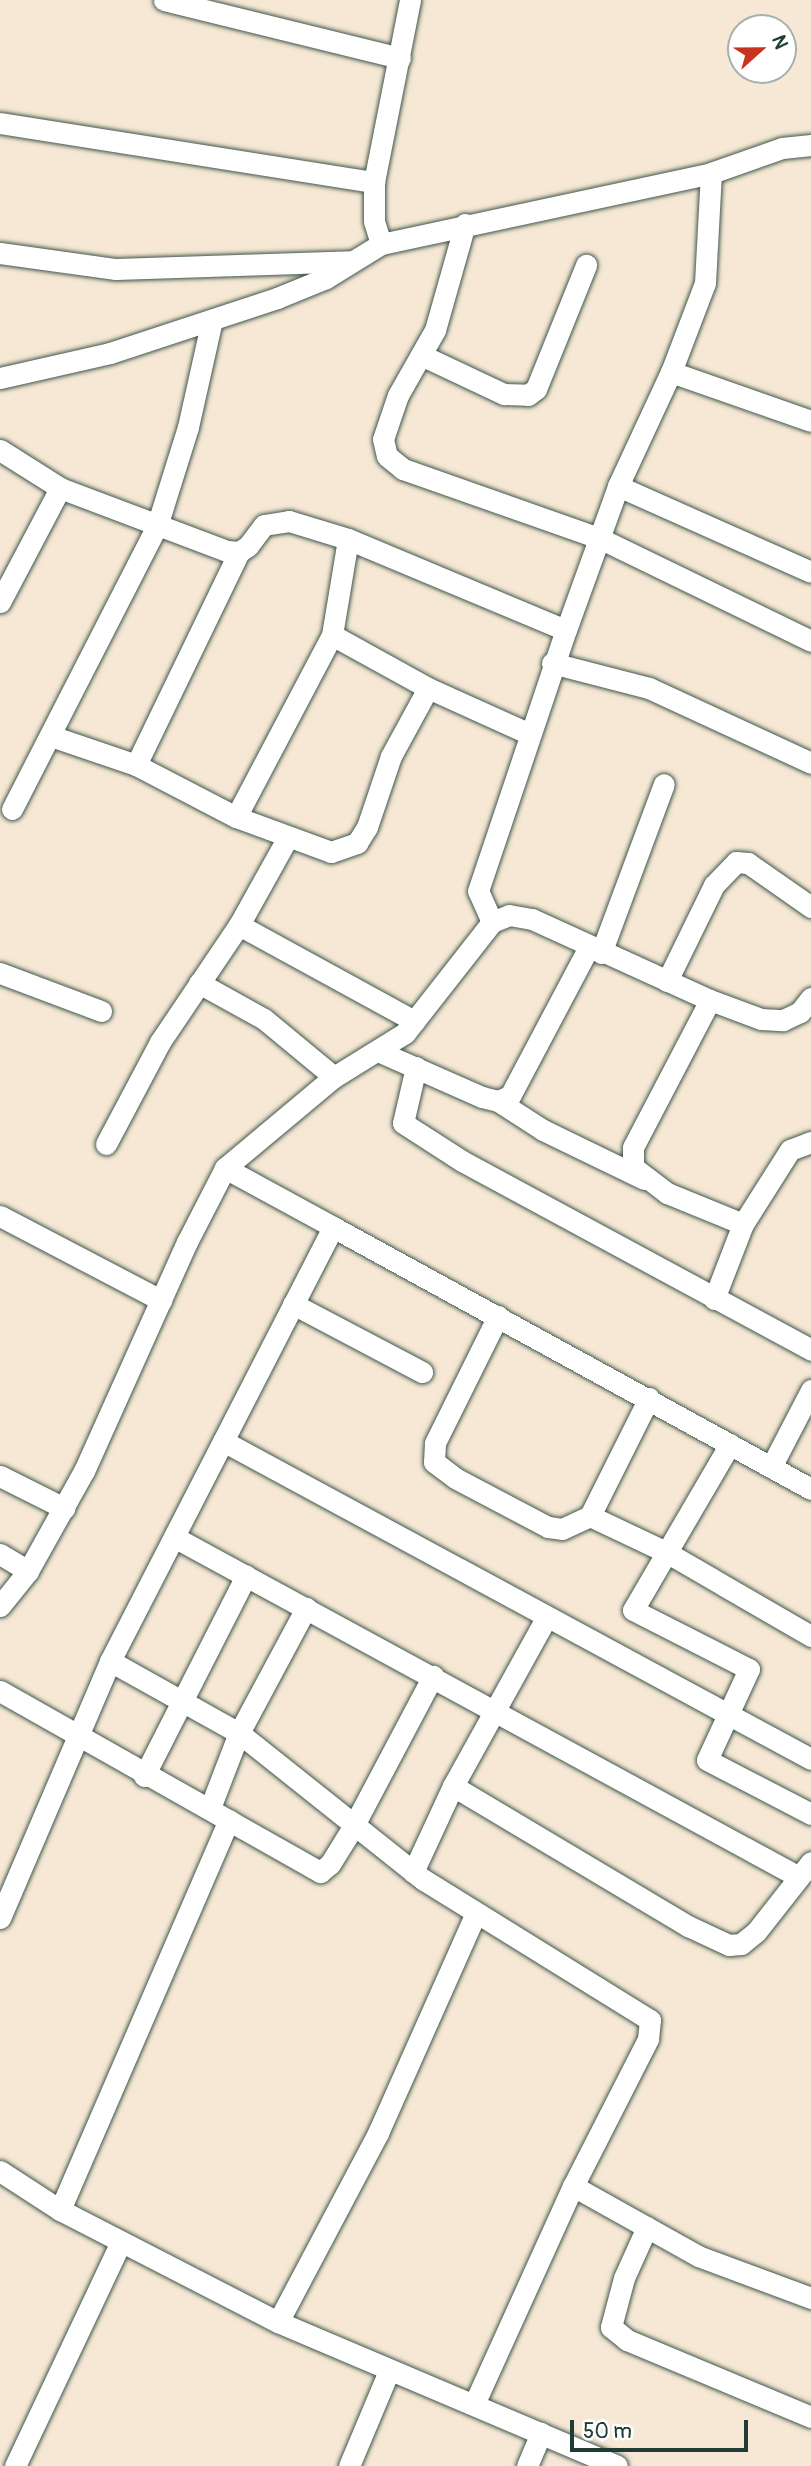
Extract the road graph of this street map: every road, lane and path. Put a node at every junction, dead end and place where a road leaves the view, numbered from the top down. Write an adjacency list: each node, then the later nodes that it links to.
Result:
1 (410, 0): 3 (street)
2 (176, 1): 3 (street)
3 (400, 58): 7 (street)
4 (0, 122): 7 (street)
5 (811, 145): 6 (street)
6 (711, 173): 8 (street); 15 (street)
7 (374, 182): 9 (street)
8 (465, 224): 9 (street); 14 (street)
9 (381, 244): 11 (street)
10 (0, 253): 11 (street)
11 (355, 261): 13 (street)
12 (586, 265): 14 (street)
13 (212, 320): 16 (street); 21 (street)
14 (421, 355): 22 (street)
15 (671, 372): 17 (street); 19 (street)
16 (0, 378)
17 (811, 421)
18 (0, 450): 20 (street)
19 (618, 486): 22 (street); 25 (street)
20 (60, 488): 21 (street); 26 (street)
21 (157, 526): 24 (street); 33 (street)
22 (598, 538): 27 (street); 29 (street)
23 (348, 539): 24 (street); 27 (street); 28 (street)
24 (239, 552): 35 (street)
25 (811, 572)
26 (0, 601)
27 (566, 630): 30 (street)
28 (332, 635): 31 (street); 38 (street)
29 (811, 641)
30 (552, 663): 32 (street); 34 (street)
31 (428, 688): 32 (street); 39 (street)
32 (530, 734): 41 (street)
33 (51, 736): 35 (street); 37 (street)
34 (811, 763)
35 (136, 765): 38 (street)
36 (664, 784): 43 (street)
37 (12, 809)
38 (236, 817): 39 (street)
39 (288, 837): 42 (street)
40 (811, 907): 45 (street)
41 (492, 922): 43 (street); 50 (street)
42 (239, 925): 46 (street); 50 (street)
43 (595, 950): 45 (street); 54 (street)
44 (0, 973): 49 (street)
45 (667, 981): 48 (street)
46 (199, 983): 53 (street); 56 (street)
47 (811, 998): 48 (street)
48 (710, 1000): 58 (street)
49 (101, 1011)
50 (414, 1021): 51 (street)
51 (380, 1052): 52 (street); 53 (street)
52 (416, 1067): 54 (street); 62 (street)
53 (334, 1077): 57 (street)
54 (498, 1101): 58 (street)
55 (811, 1142): 60 (street)
56 (106, 1144)
57 (226, 1168): 61 (street); 63 (street)
58 (645, 1179): 60 (street)
59 (0, 1216): 63 (street)
60 (743, 1224): 62 (street)
61 (333, 1227): 64 (street); 65 (street)
62 (715, 1299): 66 (street)
63 (161, 1300): 75 (street)
64 (293, 1304): 67 (street); 70 (street)
65 (498, 1316): 69 (street); 76 (street)
66 (811, 1350)
67 (422, 1372)
68 (811, 1390): 72 (street)
69 (649, 1398): 71 (street); 76 (street)
70 (223, 1441): 77 (street); 84 (street)
71 (730, 1444): 72 (street); 78 (street)
72 (771, 1467): 74 (street)
73 (0, 1476): 75 (street)
74 (811, 1489)
75 (64, 1508): 80 (street)
76 (590, 1516): 78 (street)
77 (174, 1537): 81 (street); 86 (street)
78 (666, 1552): 85 (street); 91 (street)
79 (0, 1554): 80 (street)
80 (28, 1571): 82 (street)
81 (246, 1576): 83 (street); 89 (street)
82 (0, 1606)
83 (306, 1608): 87 (street); 92 (street)
84 (546, 1618): 90 (street); 91 (street)
85 (811, 1636)
86 (110, 1661): 89 (street); 93 (street)
87 (433, 1676): 90 (street); 100 (street)
88 (0, 1691): 93 (street)
89 (185, 1702): 92 (street); 95 (street)
90 (494, 1709): 96 (street); 101 (street)
91 (725, 1713): 94 (street); 98 (street)
92 (239, 1733): 97 (street); 100 (street)
93 (75, 1737): 95 (street); 104 (street)
94 (811, 1759)
95 (144, 1776): 97 (street)
96 (453, 1786): 101 (street); 102 (street)
97 (210, 1808): 99 (street)
98 (811, 1814)
99 (229, 1820): 100 (street); 107 (street)
100 (353, 1827): 102 (street)
101 (805, 1870)
102 (413, 1872): 103 (street)
103 (475, 1915): 106 (street); 111 (street)
104 (0, 1918)
105 (4, 2182): 107 (street)
106 (573, 2186): 108 (street); 113 (street)
107 (60, 2210): 109 (street)
108 (647, 2227): 110 (street); 114 (street)
109 (121, 2242): 111 (street); 116 (street)
110 (811, 2298)
111 (278, 2322): 112 (street)
112 (389, 2371): 113 (street); 117 (street)
113 (474, 2404): 115 (street)
114 (811, 2417)
115 (541, 2434): 118 (street); 119 (street)
116 (10, 2461)
117 (349, 2466)
118 (527, 2466)
119 (617, 2466)

